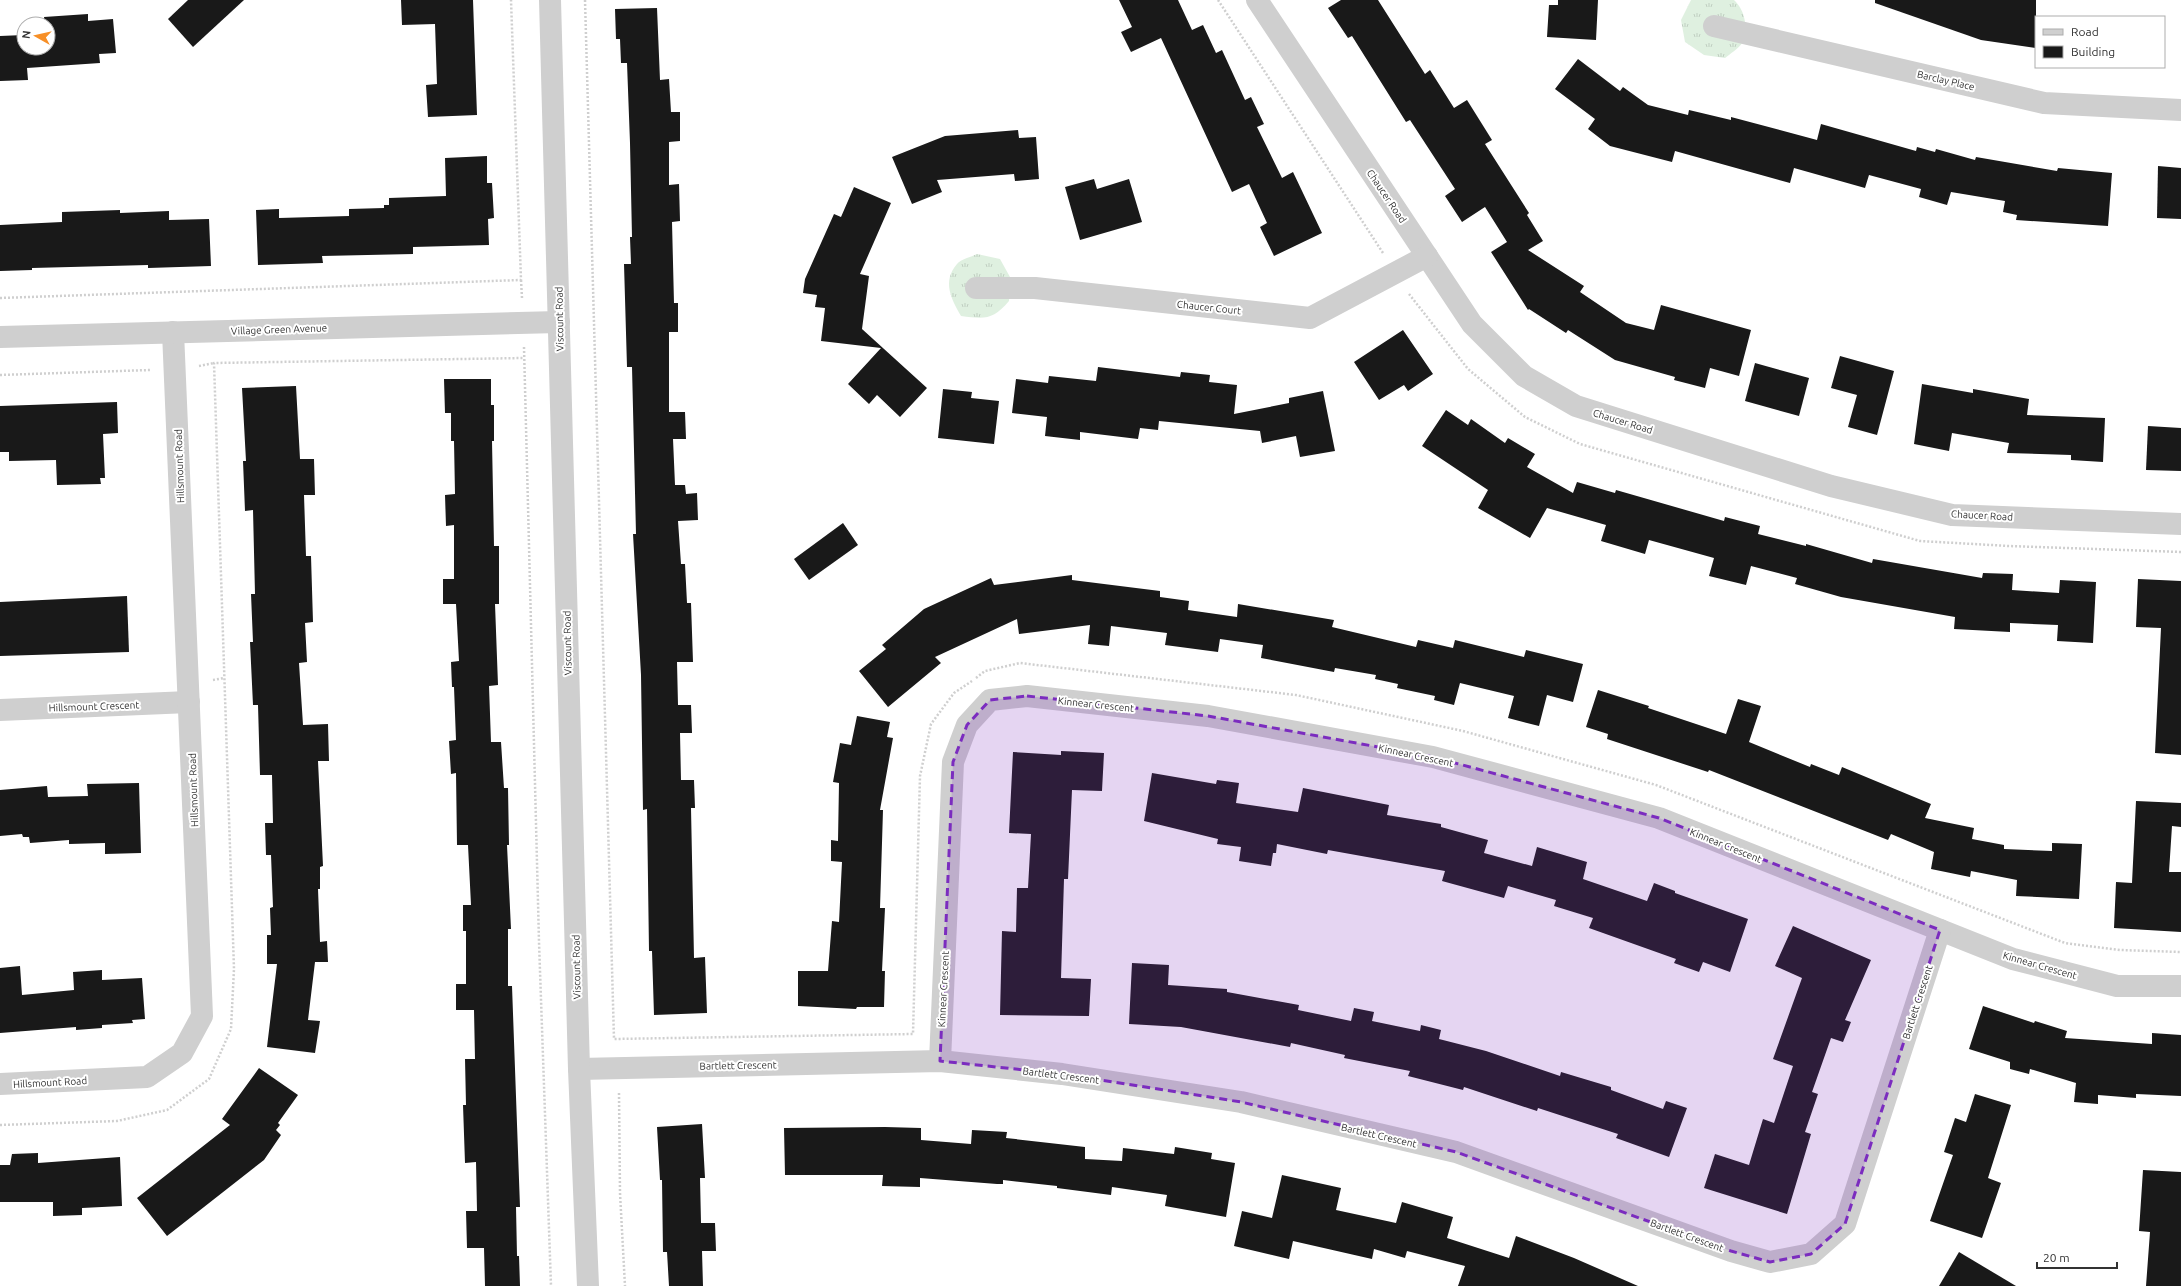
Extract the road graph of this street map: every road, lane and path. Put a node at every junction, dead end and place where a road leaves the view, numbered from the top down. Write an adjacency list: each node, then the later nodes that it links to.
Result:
1 (511, 0): 10 (path)
2 (550, 0): 11 (street, Viscount Road)
3 (1218, 0): 7 (path)
4 (1257, 0): 8 (street, Chaucer Road)
5 (1714, 26): 6 (street, Barclay Place)
6 (2181, 110)
7 (1384, 254)
8 (1427, 256): 9 (street, Chaucer Court); 19 (street, Chaucer Road)
9 (976, 288)
10 (0, 298)
11 (559, 322): 12 (street, Village Green Avenue); 27 (street, Viscount Road)
12 (173, 332): 13 (street, Village Green Avenue); 17 (street, Hillsmount Road)
13 (0, 336)
14 (523, 340): 15 (path)
15 (524, 358): 16 (path); 30 (path)
16 (214, 364): 17 (path); 29 (path)
17 (175, 369): 18 (path); 20 (street, Hillsmount Road)
18 (0, 375)
19 (2181, 524)
20 (189, 702): 21 (street, Hillsmount Crescent); 28 (street, Hillsmount Road)
21 (0, 710)
22 (1940, 930): 23 (street, Kinnear Crescent); 25 (street, Bartlett Crescent); 25 (street, Kinnear Crescent)
23 (2181, 986)
24 (614, 1039): 26 (path)
25 (940, 1061): 26 (street, Bartlett Crescent)
26 (616, 1068): 27 (street, Bartlett Crescent); 32 (path)
27 (578, 1069): 31 (street, Viscount Road)
28 (0, 1084)
29 (0, 1124)
30 (551, 1286)
31 (588, 1286)
32 (625, 1286)

